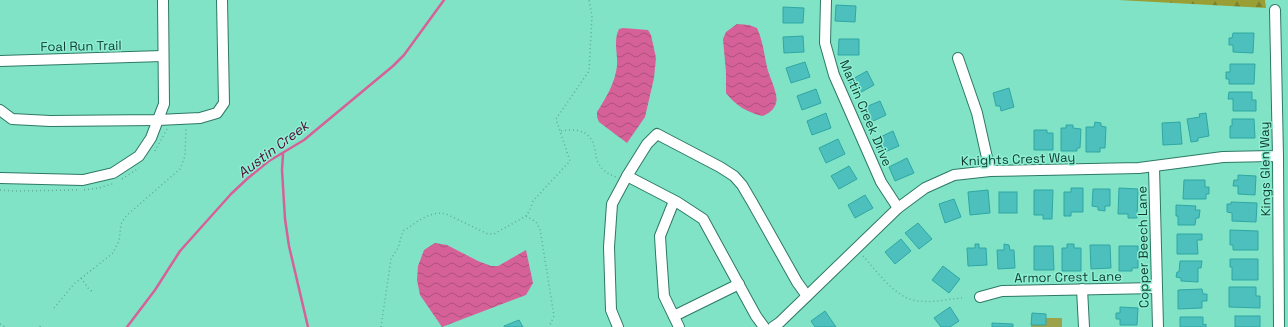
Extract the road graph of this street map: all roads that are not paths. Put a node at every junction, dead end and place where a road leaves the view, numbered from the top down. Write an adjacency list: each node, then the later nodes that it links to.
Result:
1 (163, 0): 5 (street)
2 (222, 0): 9 (street)
3 (826, 0): 16 (street, Martin Creek Drive)
4 (1275, 10): 10 (street, Kings Glen Way)
5 (163, 56): 7 (street, Foal Run Trail); 9 (street)
6 (958, 58): 12 (street)
7 (0, 61)
8 (0, 110): 9 (street)
9 (158, 120): 14 (street)
10 (1278, 156): 11 (street, Knights Crest Way); 29 (street, Kings Glen Way)
11 (1154, 167): 12 (street, Knights Crest Way); 18 (street, Copper Beech Lane)
12 (990, 171): 16 (street, Knights Crest Way)
13 (622, 177): 15 (street); 20 (street); 23 (street)
14 (0, 178)
15 (674, 201): 17 (street); 22 (street)
16 (898, 208): 20 (street, Knights Crest Way)
17 (739, 284): 22 (street); 25 (street)
18 (1157, 288): 19 (street, Armor Crest Lane); 28 (street, Copper Beech Lane)
19 (1082, 289): 21 (street, Armor Crest Lane); 27 (street)
20 (807, 296): 26 (street, Knights Crest Way)
21 (980, 297)
22 (674, 316): 24 (street)
23 (618, 327)
24 (679, 327)
25 (764, 327)
26 (772, 327)
27 (1084, 327)
28 (1158, 327)
29 (1279, 327)

